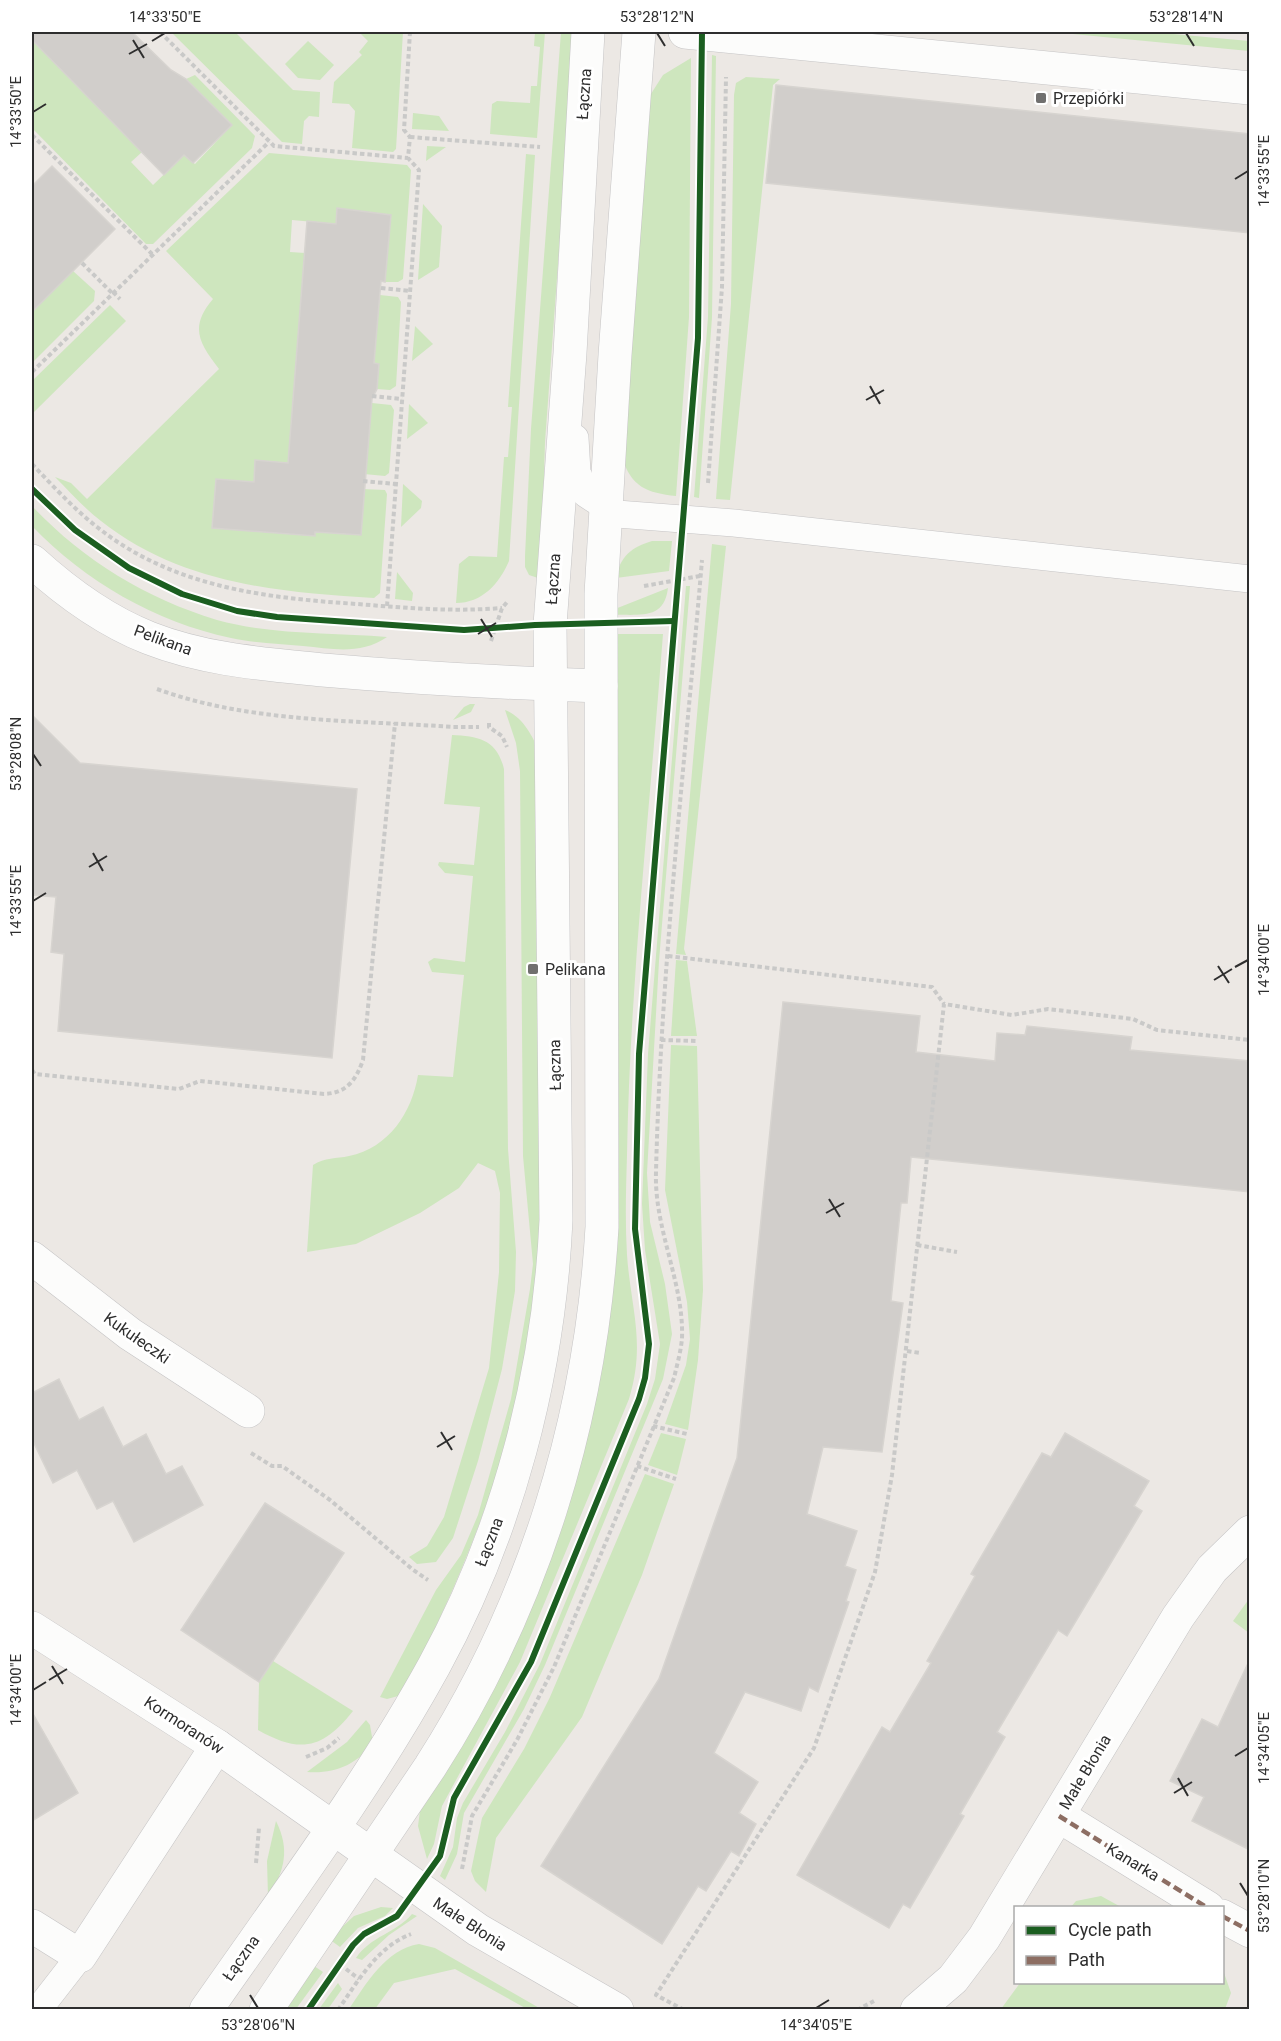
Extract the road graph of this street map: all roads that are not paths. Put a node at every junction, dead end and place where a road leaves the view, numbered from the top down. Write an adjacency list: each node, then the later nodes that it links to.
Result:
1 (588, 32): 5 (street, Łączna)
2 (639, 32): 6 (street)
3 (685, 32): 4 (street)
4 (1250, 88)
5 (570, 352): 6 (lane); 9 (street, Łączna)
6 (605, 508): 8 (lane); 10 (street)
7 (32, 561): 9 (street, Pelikana)
8 (1250, 579)
9 (549, 684): 10 (street, Pelikana); 17 (street, Łączna)
10 (601, 686): 18 (street)
11 (32, 1258): 12 (street, Kukułeczki)
12 (248, 1411)
13 (1250, 1532): 16 (street, Małe Błonia)
14 (32, 1628): 15 (street, Kormoranów)
15 (217, 1746): 17 (street, Kormoranów); 23 (street)
16 (1059, 1816): 19 (street, Kanarka); 28 (street, Małe Błonia)
17 (332, 1826): 18 (street, Małe Błonia); 25 (street, Łączna)
18 (372, 1856): 26 (street); 27 (street, Małe Błonia)
19 (1205, 1906)
20 (1224, 1917): 22 (street)
21 (32, 1926): 23 (street)
22 (1250, 1931)
23 (80, 1956): 24 (lane)
24 (38, 2010)
25 (206, 2010)
26 (266, 2010)
27 (617, 2010)
28 (917, 2010)

